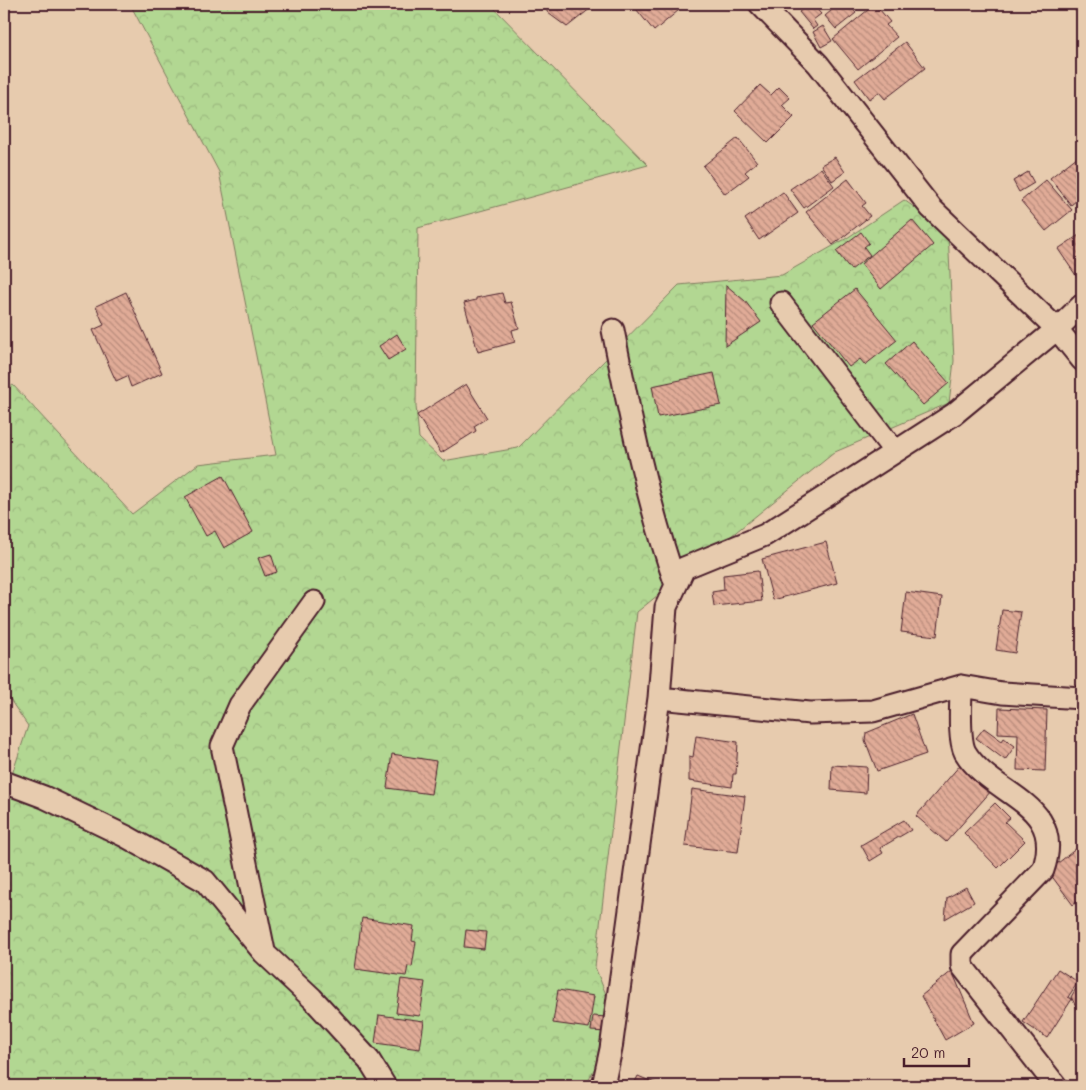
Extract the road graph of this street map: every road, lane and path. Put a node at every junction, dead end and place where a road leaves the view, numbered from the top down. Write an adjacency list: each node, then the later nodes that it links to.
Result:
1 (760, 4): 4 (street)
2 (781, 303): 7 (street)
3 (1082, 305): 4 (street)
4 (1057, 329): 6 (street); 7 (street)
5 (613, 330): 8 (street)
6 (1082, 360)
7 (895, 452): 8 (street)
8 (676, 585): 11 (street)
9 (314, 602): 14 (street)
10 (961, 686): 11 (street); 12 (street); 17 (street)
11 (659, 698): 16 (street)
12 (1082, 698)
13 (4, 782): 14 (street)
14 (264, 953): 15 (street)
15 (385, 1086)
16 (603, 1086)
17 (1056, 1086)

